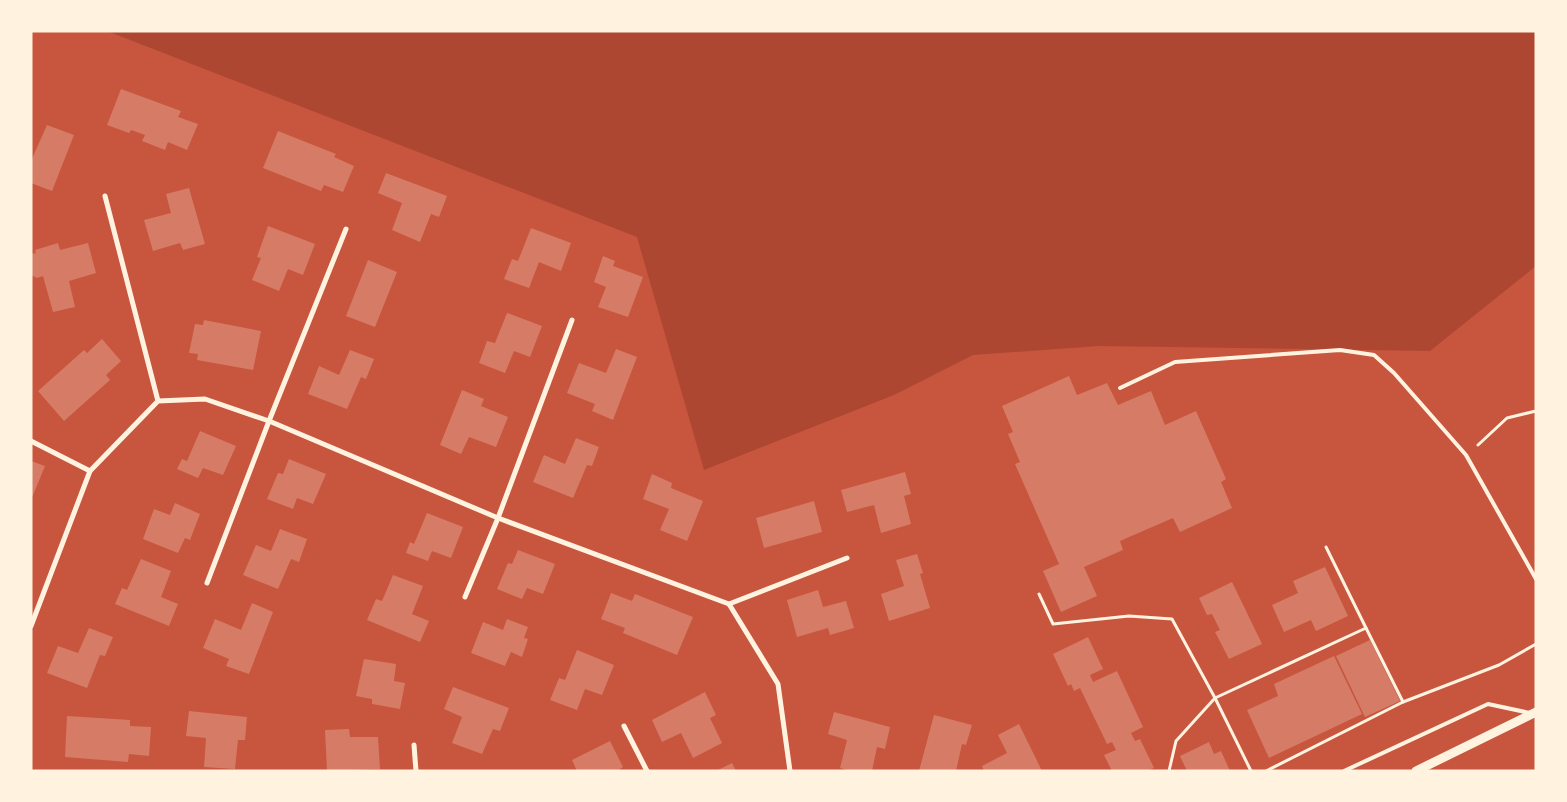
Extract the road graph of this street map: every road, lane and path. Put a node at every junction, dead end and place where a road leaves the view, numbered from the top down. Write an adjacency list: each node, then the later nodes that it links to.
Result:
1 (105, 196): 5 (street)
2 (346, 229): 7 (street)
3 (572, 320): 11 (street)
4 (1120, 388): 9 (lane)
5 (158, 401): 7 (street); 10 (street)
6 (1536, 411): 9 (path)
7 (269, 421): 11 (street); 15 (street)
8 (31, 441): 10 (street)
9 (1466, 455): 14 (lane)
10 (90, 470): 19 (street)
11 (498, 518): 17 (street); 18 (street)
12 (1326, 548): 20 (path)
13 (848, 558): 18 (street)
14 (1536, 579)
15 (207, 583)
16 (1039, 594): 22 (path)
17 (465, 597)
18 (729, 604): 29 (street)
19 (31, 626)
20 (1366, 628): 22 (path); 23 (path)
21 (1536, 644): 23 (path)
22 (1215, 698): 30 (path); 31 (path)
23 (1403, 702): 32 (path)
24 (1534, 713): 33 (lane); 34 (street)
25 (624, 726): 28 (street)
26 (414, 745): 27 (street)
27 (416, 771)
28 (647, 771)
29 (790, 771)
30 (1169, 771)
31 (1251, 771)
32 (1266, 771)
33 (1344, 771)
34 (1416, 771)

